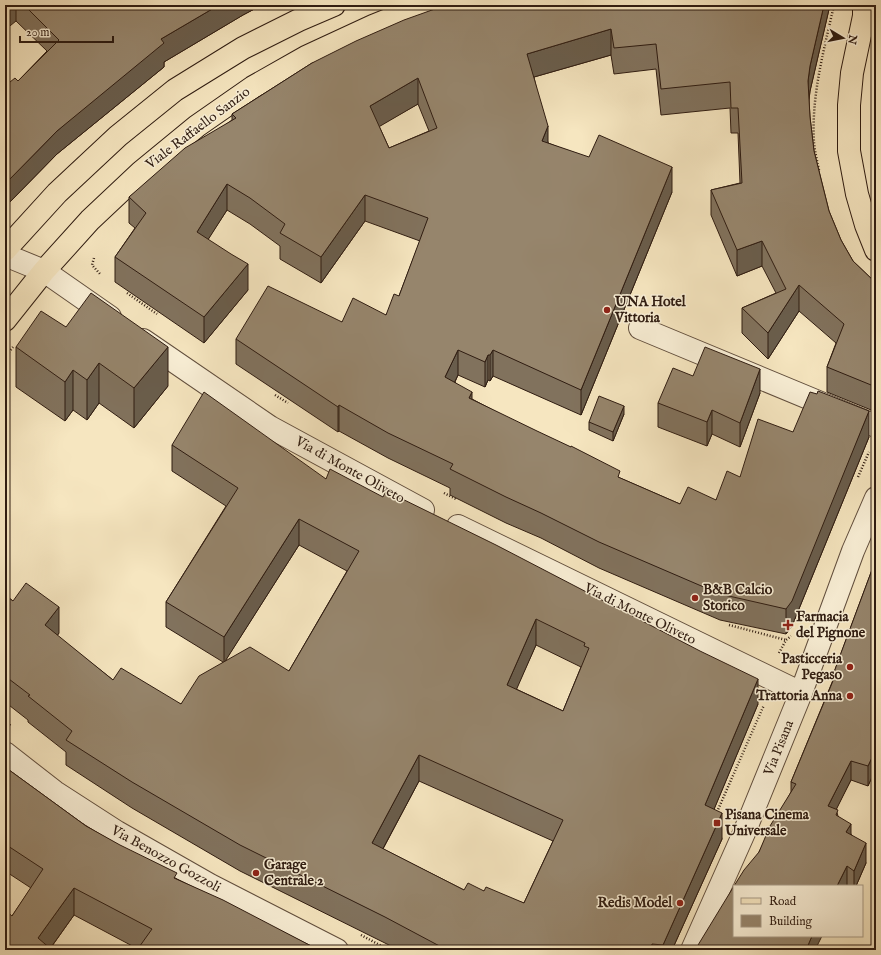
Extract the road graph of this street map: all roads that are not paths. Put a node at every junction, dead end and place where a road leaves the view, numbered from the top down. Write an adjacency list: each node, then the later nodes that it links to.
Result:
1 (334, 5): 4 (main road)
2 (425, 5): 7 (main road, Viale Raffaello Sanzio)
3 (865, 9): 5 (main road)
4 (5, 250)
5 (876, 250)
6 (5, 255): 7 (street, Via di Monte Oliveto)
7 (44, 271): 8 (main road, Viale Raffaello Sanzio); 12 (street, Via di Monte Oliveto)
8 (5, 320)
9 (640, 328): 10 (street)
10 (876, 426)
11 (876, 498): 12 (street, Via Pisana)
12 (801, 693): 15 (street, Via Pisana)
13 (5, 753): 14 (street, Via Benozzo Gozzoli)
14 (338, 950)
15 (692, 950)

